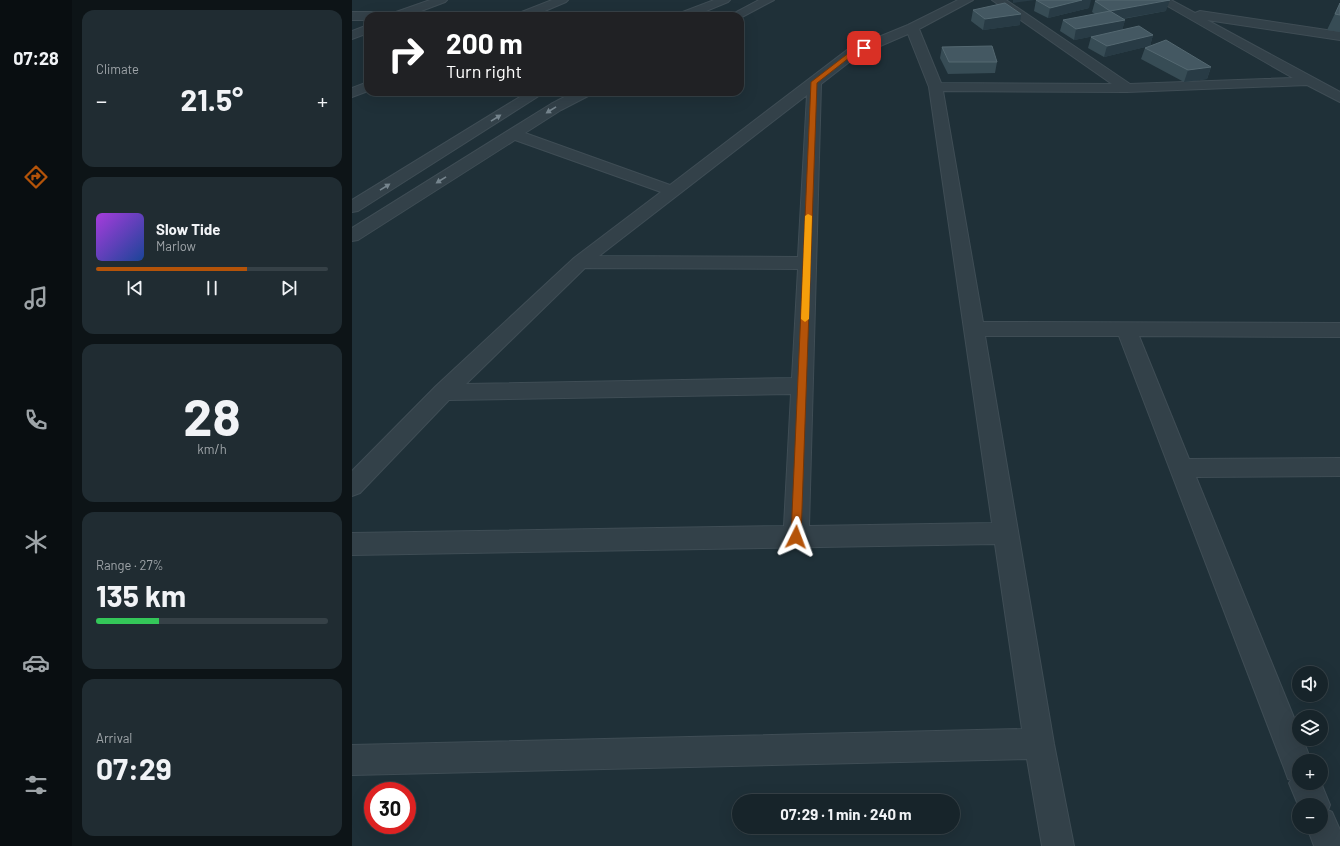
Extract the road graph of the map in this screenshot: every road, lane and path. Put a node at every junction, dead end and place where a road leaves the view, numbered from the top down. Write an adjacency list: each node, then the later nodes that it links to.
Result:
1 (442, 0): 8 (street)
2 (562, 0): 9 (street)
3 (724, 0): 10 (street)
4 (768, 0): 11 (street)
5 (967, 0): 15 (street)
6 (998, 0): 23 (street)
7 (1163, 0): 12 (street)
8 (408, 12)
9 (533, 12)
10 (694, 12)
11 (743, 12)
12 (1184, 12): 18 (street); 19 (street)
13 (352, 16): 14 (street)
14 (364, 16)
15 (912, 28): 20 (street); 21 (street)
16 (364, 31): 17 (street)
17 (352, 36)
18 (1340, 36)
19 (1309, 81): 23 (street); 27 (street)
20 (814, 82): 29 (street); 33 (street)
21 (936, 87): 23 (street); 34 (street)
22 (364, 88): 24 (street)
23 (1127, 88)
24 (352, 94)
25 (532, 96): 30 (street, one-way to 25)
26 (577, 96): 28 (street, one-way to 28)
27 (1340, 98)
28 (513, 134): 29 (street); 31 (street, one-way to 31)
29 (673, 191): 32 (street)
30 (352, 207)
31 (352, 236)
32 (580, 262): 33 (street); 38 (street)
33 (806, 263): 37 (street)
34 (973, 329): 35 (street); 42 (street)
35 (1127, 330): 36 (street); 40 (street)
36 (1340, 330)
37 (803, 386): 38 (street); 43 (street)
38 (444, 392): 41 (street)
39 (1340, 467): 40 (street)
40 (1180, 468): 46 (street)
41 (352, 486)
42 (1007, 533): 43 (street); 45 (street)
43 (796, 537): 44 (street)
44 (352, 544)
45 (1039, 744): 47 (street); 49 (street)
46 (1293, 754)
47 (352, 760)
48 (1325, 834): 50 (street)
49 (1058, 846)
50 (1330, 846)

